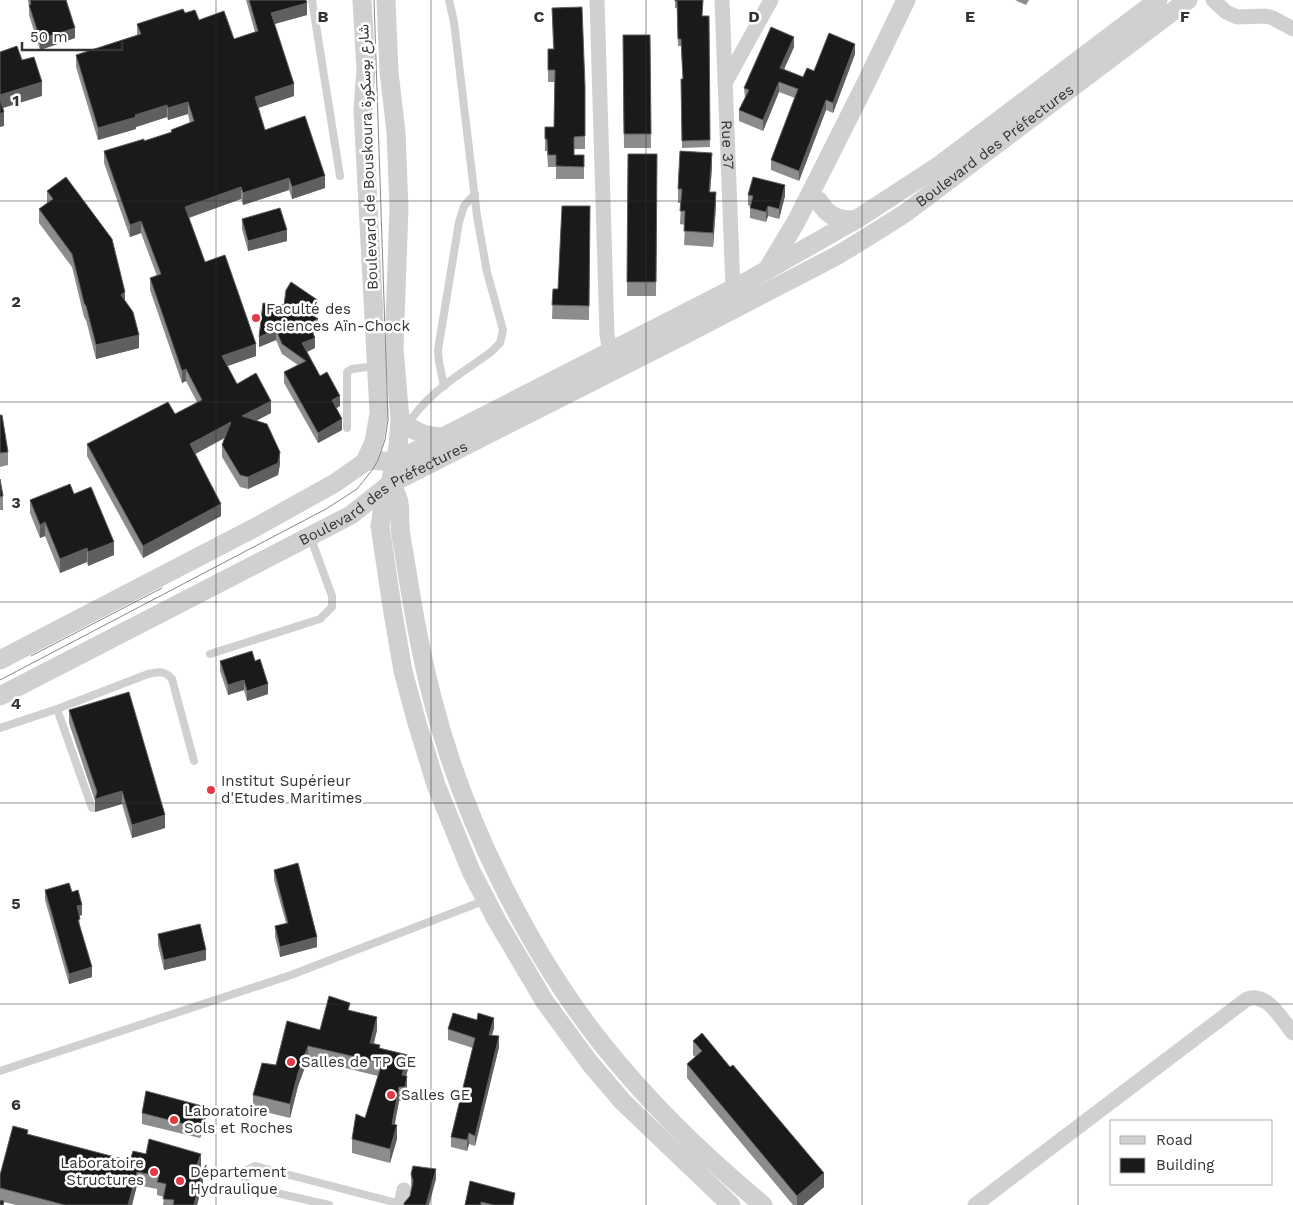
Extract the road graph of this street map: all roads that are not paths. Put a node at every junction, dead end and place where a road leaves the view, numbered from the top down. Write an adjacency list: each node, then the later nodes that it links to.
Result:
1 (312, 0): 15 (lane)
2 (362, 0): 25 (street, Boulevard de Bouskoura شارع بوسكورة)
3 (386, 0): 27 (street, Boulevard de Bouskoura شارع بوسكورة)
4 (450, 0): 16 (lane)
5 (597, 0): 24 (street)
6 (722, 0): 14 (street, Rue 37)
7 (771, 0): 14 (street)
8 (906, 0): 20 (street, Boulevard des Préfectures)
9 (920, 0): 17 (street)
10 (1158, 0): 18 (street, Boulevard des Préfectures)
11 (1188, 0): 21 (street, Boulevard des Préfectures)
12 (1212, 0): 13 (street)
13 (1293, 29)
14 (725, 84): 22 (street, Rue 37)
15 (340, 176)
16 (475, 194): 26 (lane); 26 (lane)
17 (819, 200): 18 (street); 19 (street)
18 (857, 219): 19 (street, Boulevard des Préfectures)
19 (790, 258): 20 (street, Boulevard des Préfectures); 21 (street)
20 (766, 271): 22 (street, Boulevard des Préfectures); 23 (street)
21 (791, 279): 23 (street, Boulevard des Préfectures)
22 (733, 289): 24 (street, Boulevard des Préfectures)
23 (767, 292): 32 (street, Boulevard des Préfectures)
24 (610, 351): 29 (street, Boulevard des Préfectures)
25 (376, 366): 28 (lane); 30 (street, Boulevard de Bouskoura شارع بوسكورة)
26 (444, 386): 27 (lane)
27 (403, 422): 29 (street); 31 (street, Boulevard de Bouskoura شارع بوسكورة)
28 (347, 428)
29 (442, 437): 31 (street, Boulevard des Préfectures)
30 (365, 462): 31 (street, Boulevard des Préfectures); 37 (street)
31 (394, 462): 32 (street, Boulevard de Bouskoura شارع بوسكورة)
32 (390, 484): 33 (street, Boulevard des Préfectures); 34 (street, Boulevard de Bouskoura شارع بوسكورة); 49 (street)
33 (351, 516): 34 (street); 35 (street, Boulevard des Préfectures)
34 (380, 526): 43 (street)
35 (310, 536): 36 (lane); 38 (street, Boulevard des Préfectures)
36 (210, 654)
37 (0, 660)
38 (0, 696)
39 (57, 709): 40 (lane); 41 (lane); 42 (lane)
40 (0, 728)
41 (194, 760)
42 (92, 808)
43 (486, 900): 45 (lane); 48 (street)
44 (1293, 1033): 50 (street)
45 (0, 1071)
46 (402, 1200): 47 (lane)
47 (329, 1205)
48 (730, 1205)
49 (763, 1205)
50 (975, 1205)

